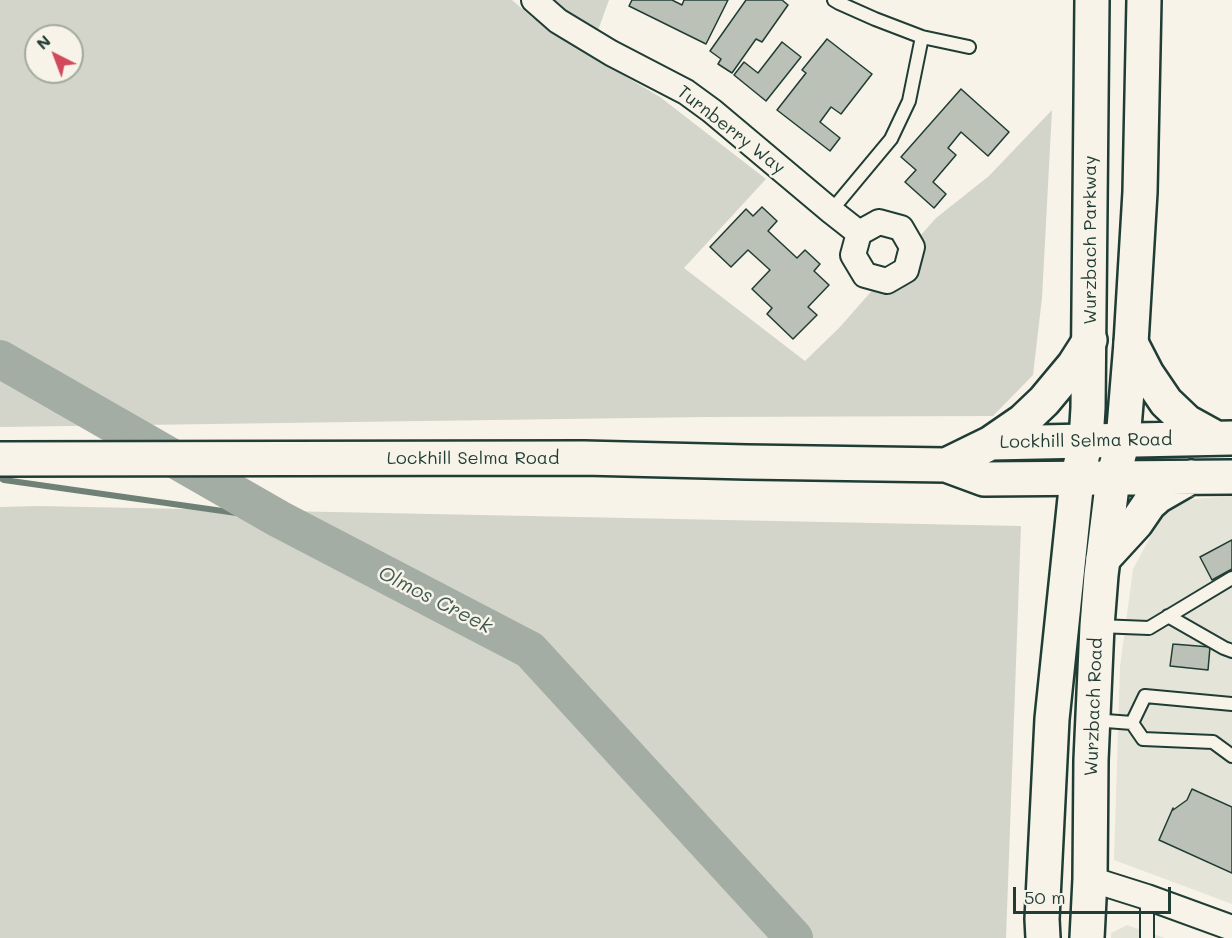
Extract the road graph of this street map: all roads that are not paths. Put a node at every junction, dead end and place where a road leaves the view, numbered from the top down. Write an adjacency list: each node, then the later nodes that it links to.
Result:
1 (534, 0): 7 (street, Turnberry Way)
2 (834, 0): 5 (lane)
3 (1092, 0): 9 (main road, Wurzbach Parkway)
4 (1144, 0): 10 (main road)
5 (922, 37): 6 (lane); 7 (lane)
6 (969, 47)
7 (831, 211): 8 (street, Turnberry Way)
8 (859, 233)
9 (1090, 340): 13 (main road, Wurzbach Parkway); 14 (main road)
10 (1131, 343): 11 (main road); 12 (main road)
11 (1224, 438): 12 (main road, Lockhill Selma Road)
12 (1123, 440): 13 (main road, Lockhill Selma Road); 19 (main road)
13 (1086, 441): 14 (main road, Lockhill Selma Road); 20 (main road, Wurzbach Parkway)
14 (991, 443): 16 (main road, Lockhill Selma Road)
15 (0, 459): 16 (main road, Lockhill Selma Road)
16 (946, 465): 20 (main road, Lockhill Selma Road)
17 (1191, 477): 18 (main road, Lockhill Selma Road); 19 (main road, Lockhill Selma Road); 21 (main road)
18 (1232, 477)
19 (1113, 478): 20 (main road, Lockhill Selma Road); 21 (main road, Wurzbach Road)
20 (1077, 479): 29 (main road, Wurzbach Road)
21 (1103, 560): 24 (main road, Wurzbach Road)
22 (1232, 578): 23 (lane)
23 (1168, 616): 24 (lane); 25 (lane)
24 (1097, 626): 27 (main road, Wurzbach Road)
25 (1232, 651)
26 (1232, 704): 28 (lane)
27 (1092, 720): 28 (lane); 31 (main road, Wurzbach Road)
28 (1132, 723): 30 (lane)
29 (1050, 746): 31 (main road); 34 (main road, Wurzbach Road)
30 (1232, 756)
31 (1090, 879): 32 (street); 35 (main road); 36 (main road, Wurzbach Road)
32 (1147, 897): 33 (street); 37 (lane)
33 (1232, 928)
34 (1043, 938)
35 (1069, 938)
36 (1087, 938)
37 (1148, 938)

